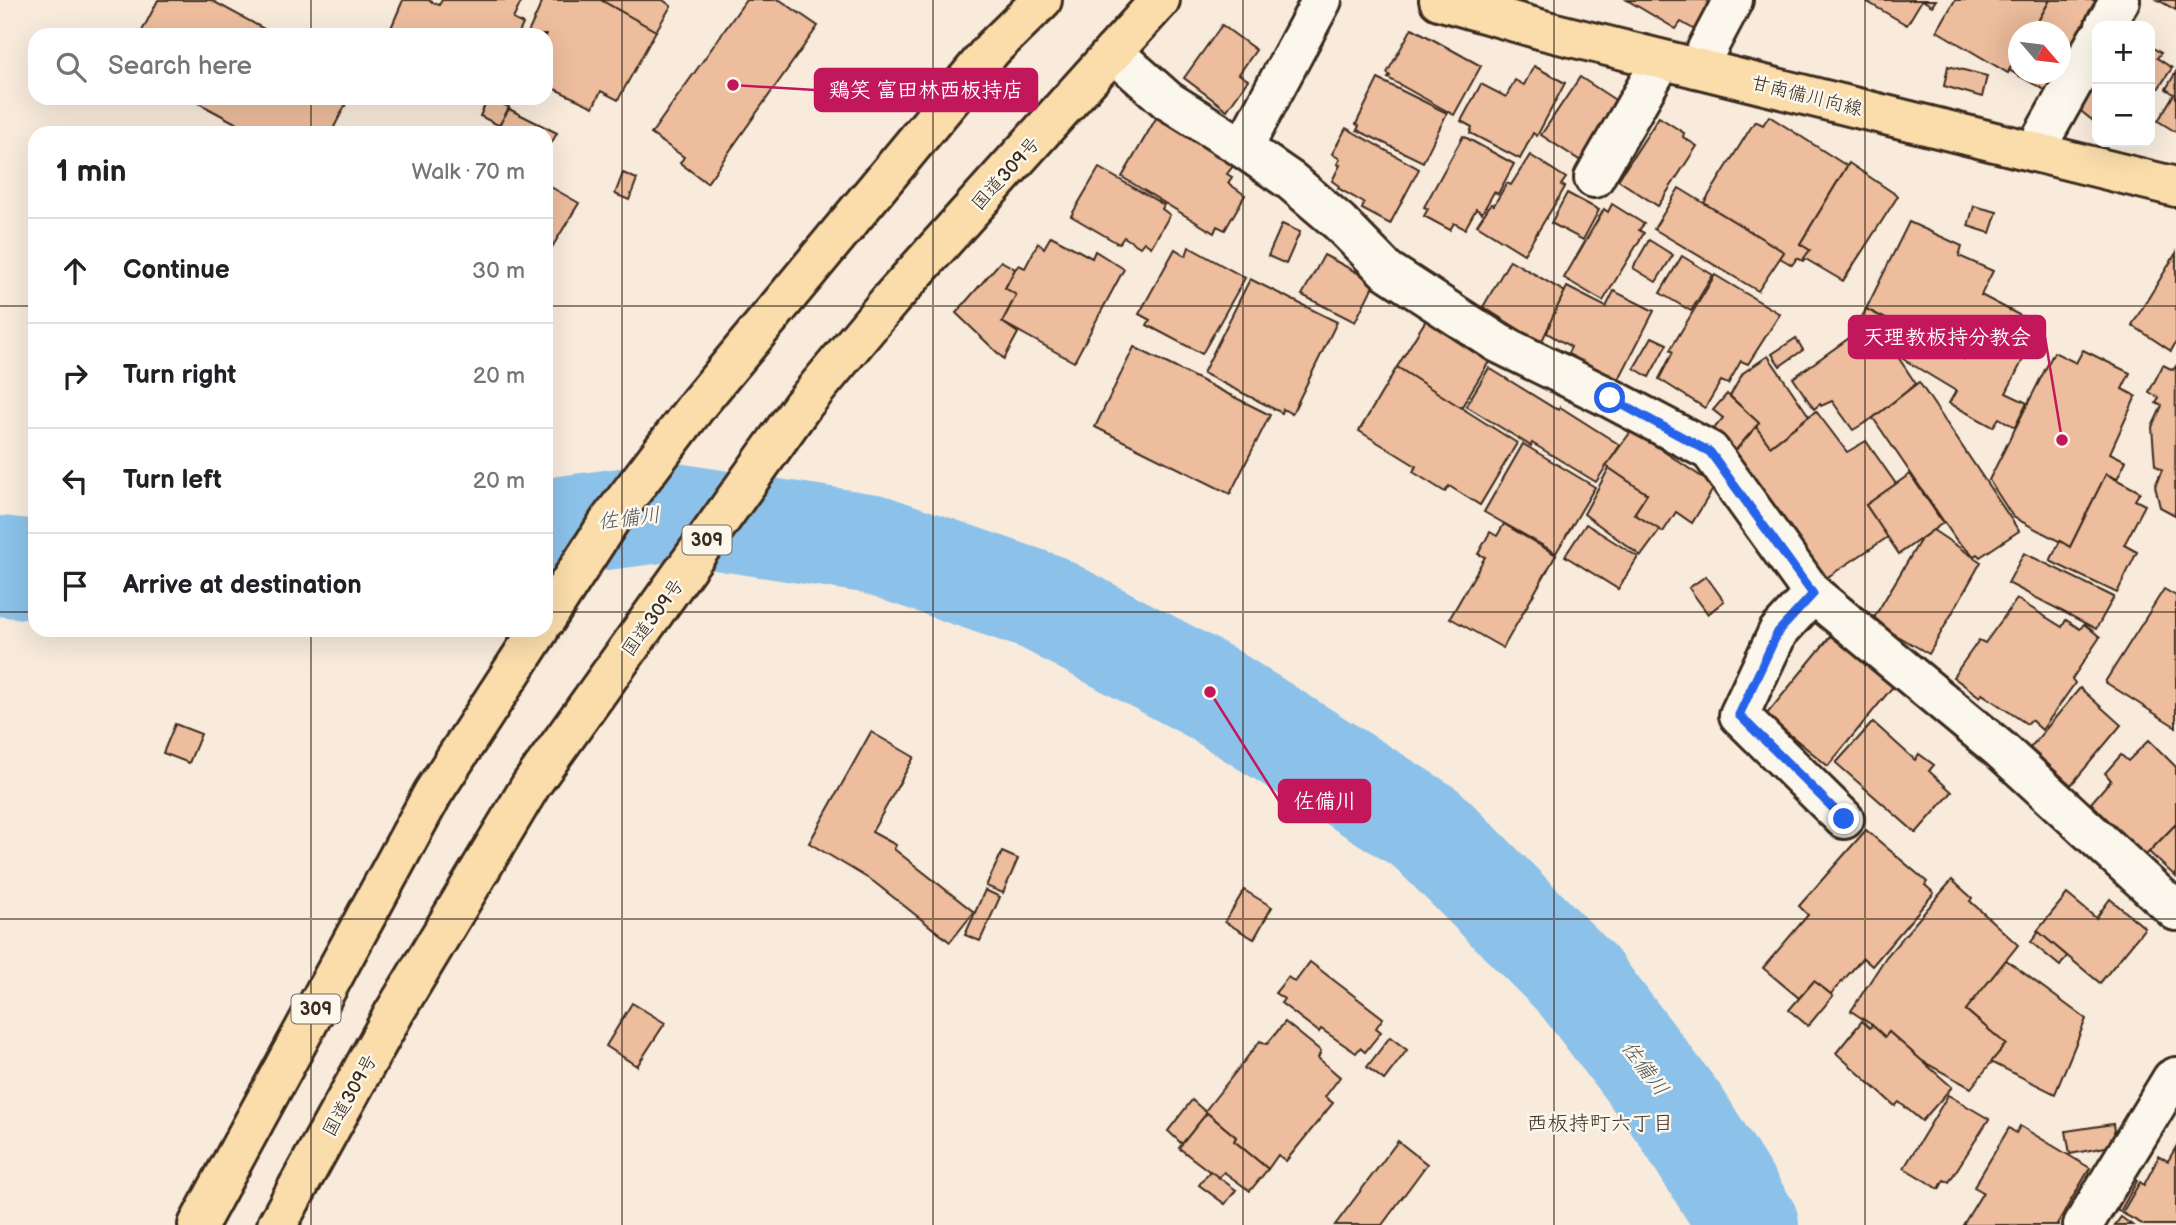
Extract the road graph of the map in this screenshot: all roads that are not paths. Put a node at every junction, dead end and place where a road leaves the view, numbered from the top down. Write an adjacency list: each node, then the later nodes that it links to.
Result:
1 (1042, 0): 16 (main road)
2 (1160, 0): 9 (main road, 国道309号 / 309)
3 (1322, 0): 11 (street)
4 (1439, 0): 10 (main road, 甘南備川向線)
5 (1733, 0): 10 (street)
6 (2120, 0): 7 (street)
7 (2108, 21)
8 (2092, 49): 12 (street)
9 (1113, 52): 11 (street); 22 (main road, 国道309号 / 309)
10 (1680, 64): 12 (main road, 甘南備川向線); 13 (street)
11 (1243, 148): 15 (street)
12 (2034, 152): 14 (main road, 甘南備川向線)
13 (1594, 178)
14 (2176, 187)
15 (1813, 594): 18 (street); 19 (street)
16 (553, 609)
17 (534, 637): 21 (main road, 309)
18 (1844, 819)
19 (2176, 911)
20 (2176, 1077): 23 (street)
21 (198, 1225)
22 (277, 1225)
23 (2083, 1225)

